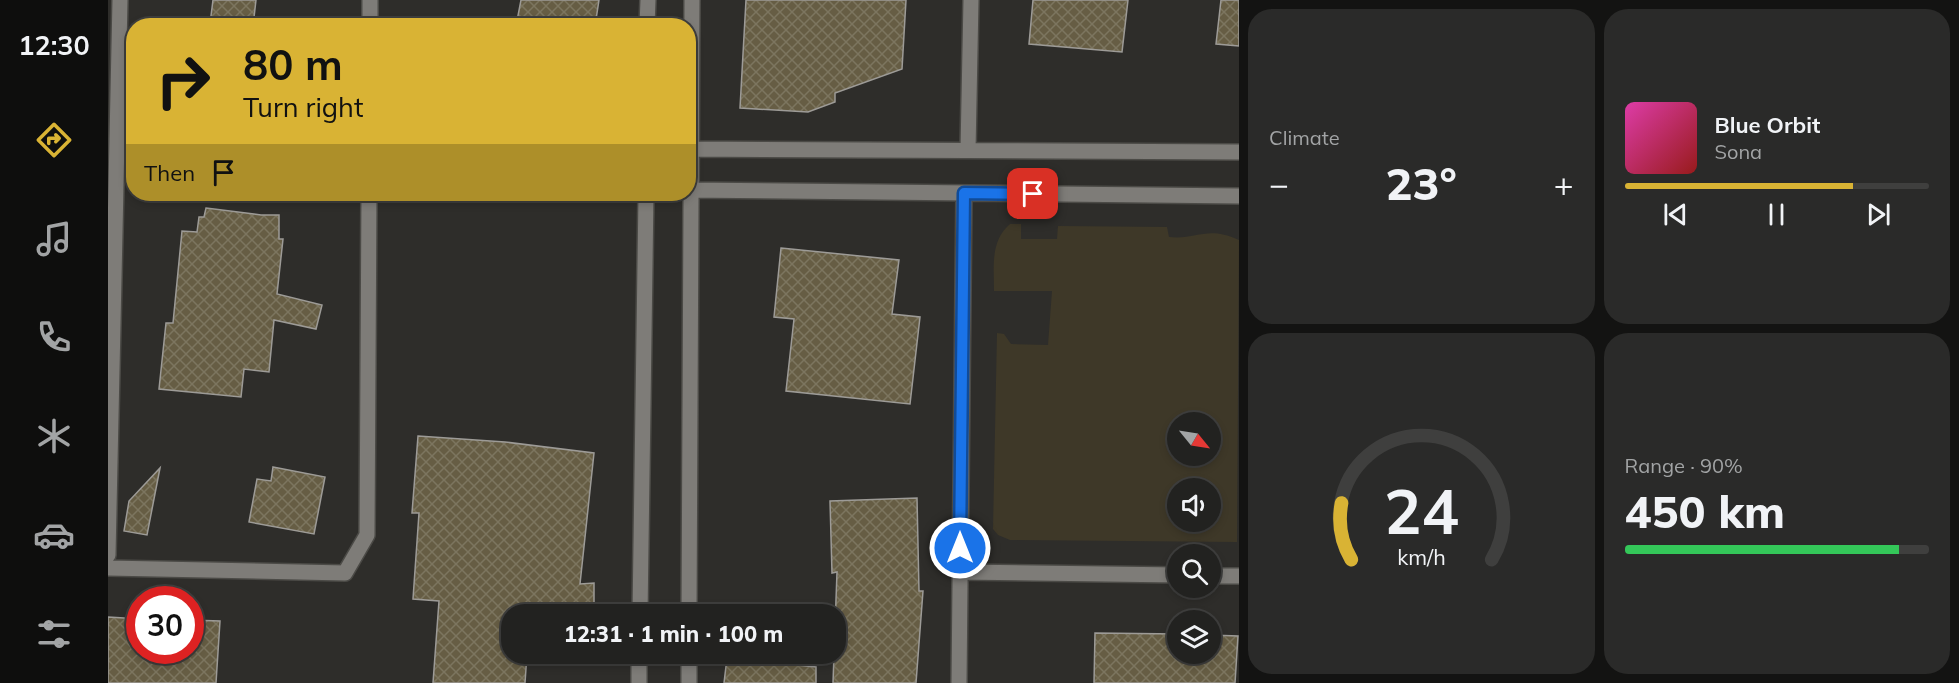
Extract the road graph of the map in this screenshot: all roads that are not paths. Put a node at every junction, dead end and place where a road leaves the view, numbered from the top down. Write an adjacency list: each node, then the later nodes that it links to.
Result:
1 (120, 0): 18 (street)
2 (370, 0): 6 (street)
3 (648, 0): 7 (street)
4 (692, 0): 8 (street)
5 (971, 0): 10 (street)
6 (370, 18)
7 (647, 18)
8 (692, 18)
9 (696, 149): 10 (street)
10 (968, 150): 11 (street)
11 (1239, 152)
12 (696, 190): 13 (street)
13 (964, 193): 14 (street); 20 (street)
14 (1239, 196)
15 (369, 201): 19 (street)
16 (646, 201): 24 (street)
17 (689, 201): 25 (street)
18 (108, 555)
19 (108, 568)
20 (960, 572): 21 (street); 30 (street)
21 (1167, 575)
22 (1221, 576): 23 (street)
23 (1239, 576)
24 (640, 604)
25 (689, 604)
26 (639, 664): 28 (street)
27 (689, 664): 29 (street)
28 (639, 683)
29 (689, 683)
30 (959, 683)

